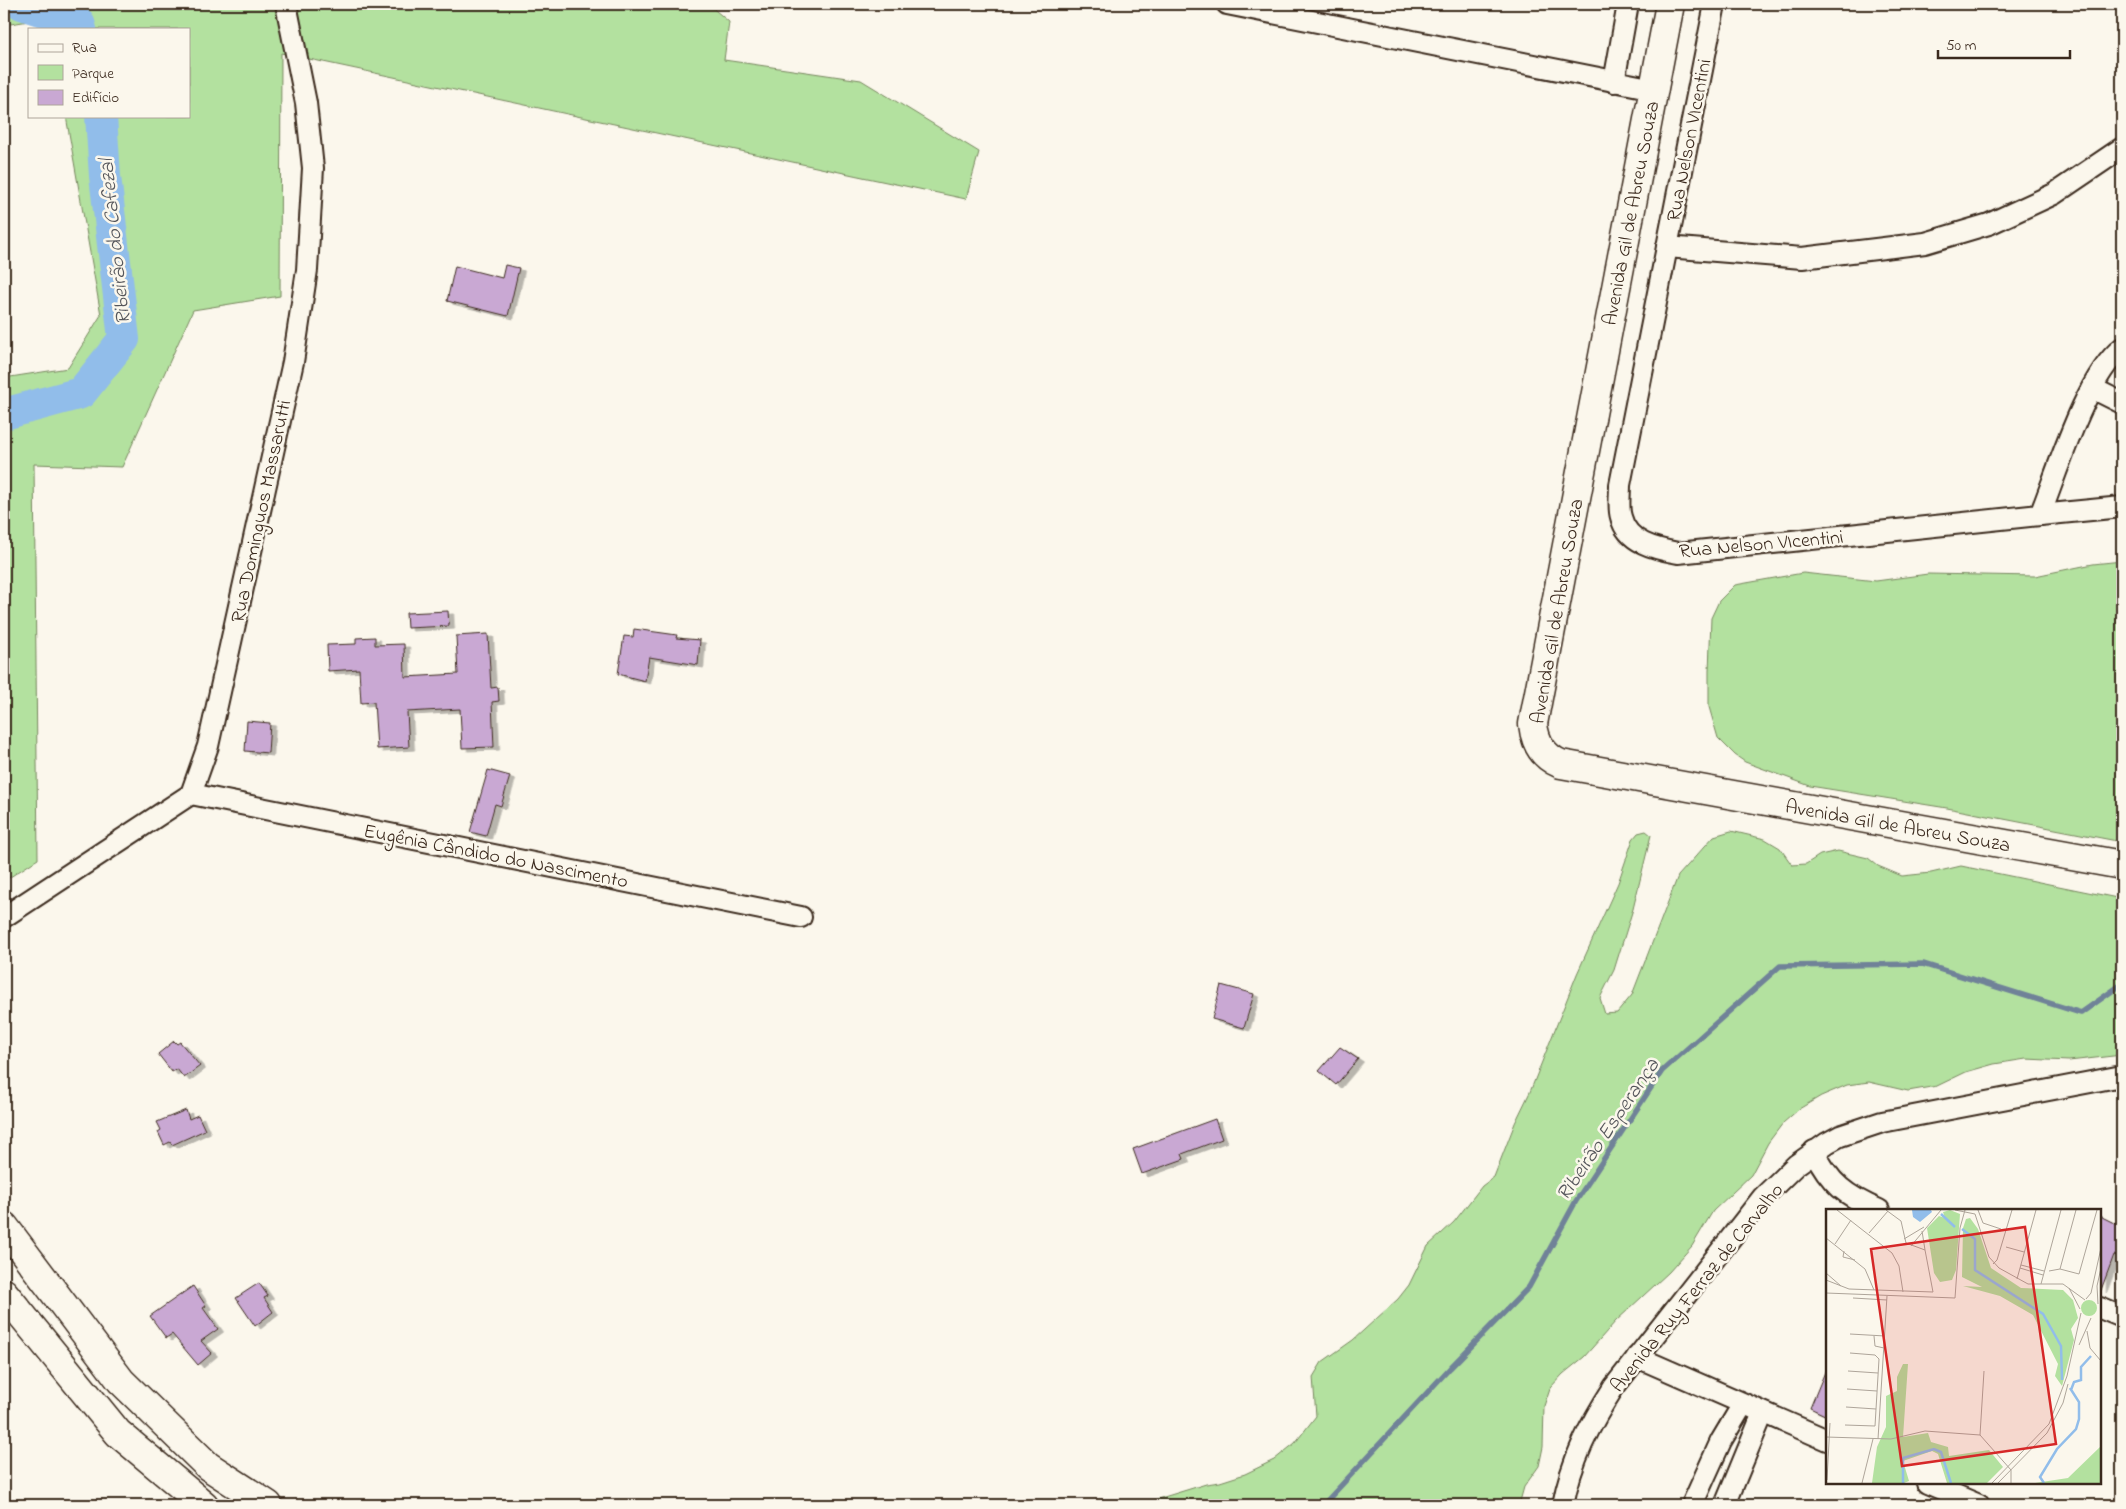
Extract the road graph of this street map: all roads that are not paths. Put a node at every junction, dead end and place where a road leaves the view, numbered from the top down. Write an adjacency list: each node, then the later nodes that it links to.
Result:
1 (286, 4): 16 (street, Rua Dominguos Massarutti)
2 (1227, 4): 6 (street)
3 (1628, 4): 7 (street)
4 (1670, 4): 8 (street, Avenida Gil de Abreu Souza)
5 (1715, 4): 10 (street, Rua Nelson VIcentini)
6 (1267, 8): 7 (street)
7 (1614, 82): 8 (street)
8 (1654, 90): 17 (street, Avenida Gil de Abreu Souza)
9 (2122, 148): 10 (street)
10 (1667, 247): 15 (street, Rua Nelson VIcentini)
11 (2122, 348): 12 (street)
12 (2092, 388): 13 (street); 15 (street)
13 (2122, 403)
14 (2122, 507): 15 (street, Rua Nelson VIcentini)
15 (2040, 515)
16 (191, 794): 18 (street); 19 (street, Eugênia Cândido do Nascimento)
17 (2122, 865)
18 (4, 916)
19 (801, 916)
20 (2122, 1076): 21 (street, Avenida Ruy Ferraz de Carvalho)
21 (1814, 1151): 22 (street); 27 (street, Avenida Ruy Ferraz de Carvalho)
22 (1877, 1209)
23 (4, 1226): 33 (street)
24 (4, 1292): 32 (street)
25 (2101, 1308): 26 (street)
26 (2122, 1317)
27 (1637, 1357): 28 (street); 34 (street, Avenida Ruy Ferraz de Carvalho)
28 (1743, 1404): 29 (street); 35 (street)
29 (1763, 1413): 30 (street); 36 (street)
30 (1826, 1440)
31 (1929, 1484): 37 (street)
32 (204, 1505)
33 (268, 1505)
34 (1563, 1505)
35 (1692, 1505)
36 (1724, 1505)
37 (1979, 1505)

